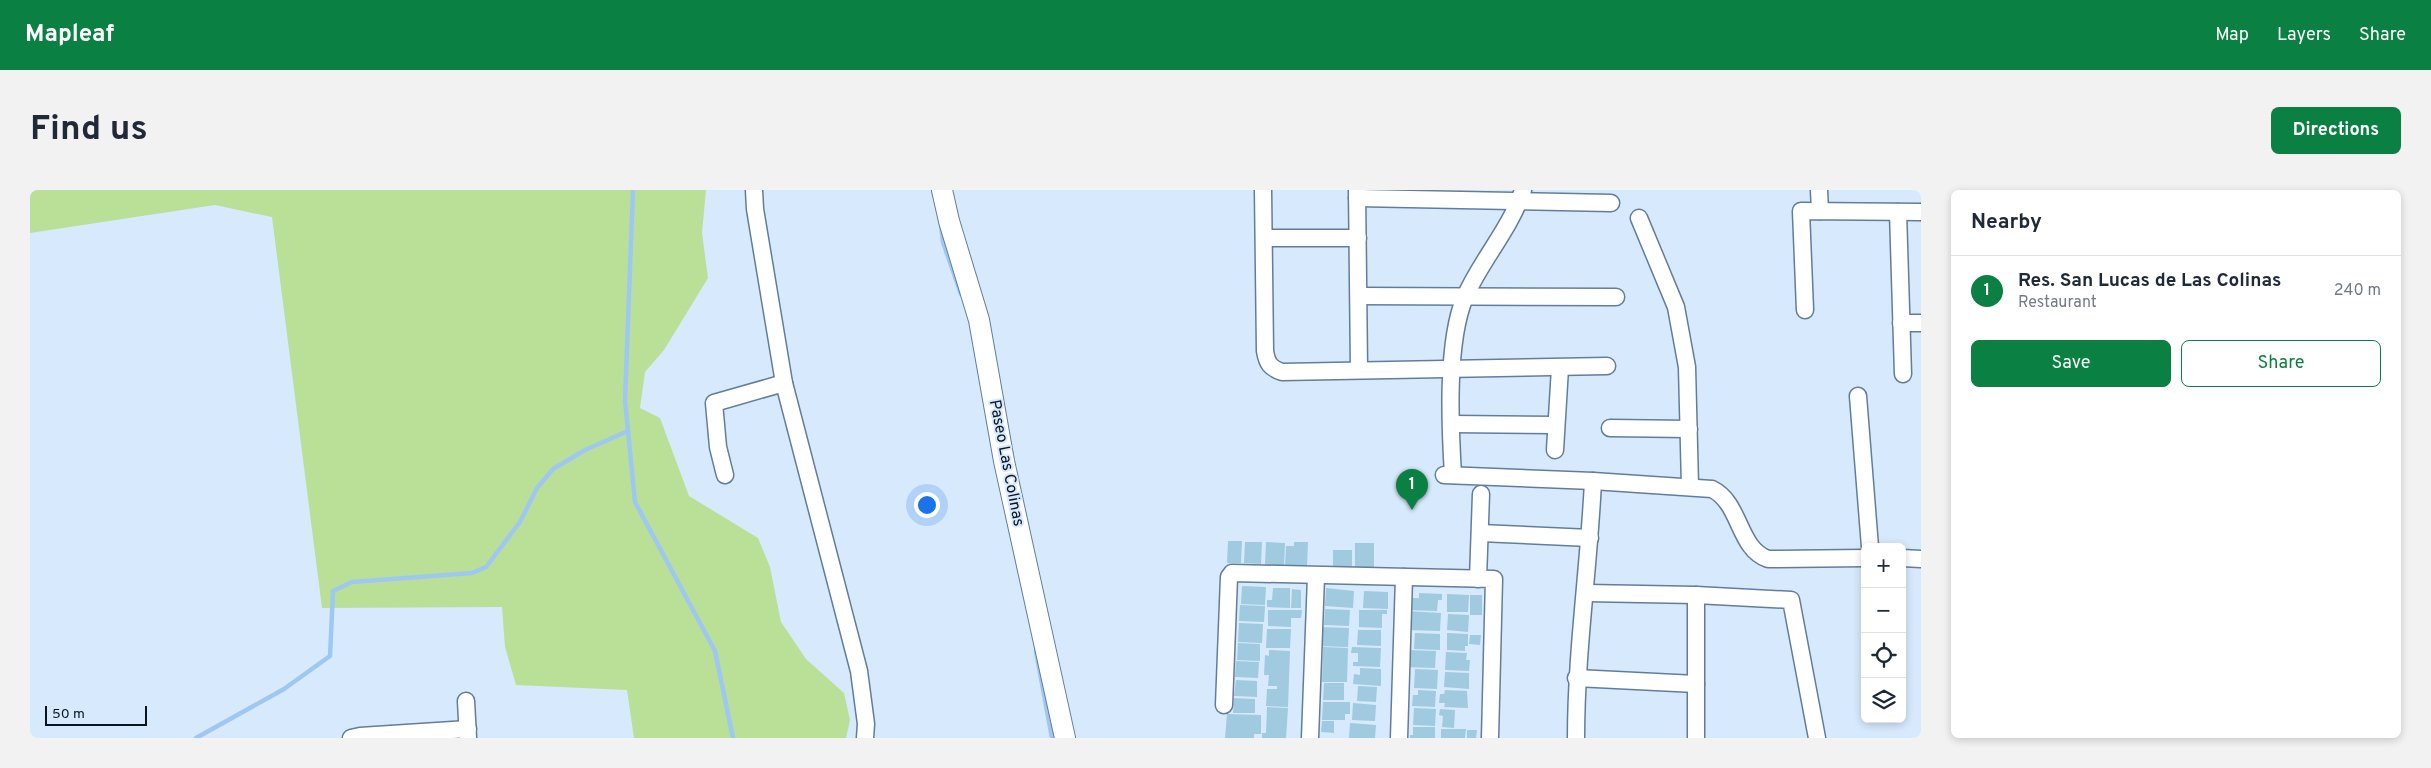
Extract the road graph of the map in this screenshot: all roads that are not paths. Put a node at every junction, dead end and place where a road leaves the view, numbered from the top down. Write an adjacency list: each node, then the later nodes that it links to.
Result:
1 (754, 190): 25 (street)
2 (942, 190): 54 (street, Paseo Las Colinas)
3 (1264, 190): 12 (street)
4 (1819, 190): 8 (street)
5 (1357, 194): 6 (street); 13 (street)
6 (1521, 195): 7 (street); 15 (street)
7 (1611, 203)
8 (1820, 212): 9 (street); 17 (street)
9 (1898, 212): 10 (street); 18 (street)
10 (1921, 212)
11 (1639, 218): 30 (street)
12 (1264, 238): 13 (street); 22 (street)
13 (1358, 238): 14 (street)
14 (1359, 296): 15 (street); 22 (street)
15 (1465, 297): 16 (street); 23 (street)
16 (1616, 298)
17 (1805, 310)
18 (1901, 323): 19 (street); 24 (street)
19 (1921, 323)
20 (1607, 366): 21 (street)
21 (1560, 368): 23 (street); 28 (street)
22 (1359, 369): 23 (street)
23 (1452, 369): 27 (street)
24 (1903, 374)
25 (784, 383): 32 (street); 53 (street)
26 (1858, 396): 38 (street)
27 (1452, 424): 28 (street); 33 (street)
28 (1556, 425): 31 (street)
29 (1610, 428): 30 (street)
30 (1689, 429): 34 (street)
31 (1555, 450)
32 (725, 475)
33 (1594, 481): 34 (street); 37 (street)
34 (1690, 486): 39 (street)
35 (1481, 494): 36 (street)
36 (1480, 533): 37 (street); 44 (street)
37 (1590, 538): 45 (street)
38 (1870, 543)
39 (1861, 558)
40 (1906, 558): 41 (street)
41 (1921, 558)
42 (1316, 576): 43 (street); 50 (street); 55 (street)
43 (1404, 577): 44 (street); 56 (street)
44 (1478, 578): 57 (street)
45 (1586, 593): 46 (street); 47 (street)
46 (1696, 595): 48 (street); 60 (street)
47 (1576, 678): 48 (street); 58 (street)
48 (1696, 684): 59 (street)
49 (466, 701): 51 (street)
50 (1224, 705)
51 (468, 734): 52 (street)
52 (350, 738)
53 (866, 738)
54 (1066, 738)
55 (1310, 738)
56 (1399, 738)
57 (1490, 738)
58 (1576, 738)
59 (1696, 738)
60 (1817, 738)

